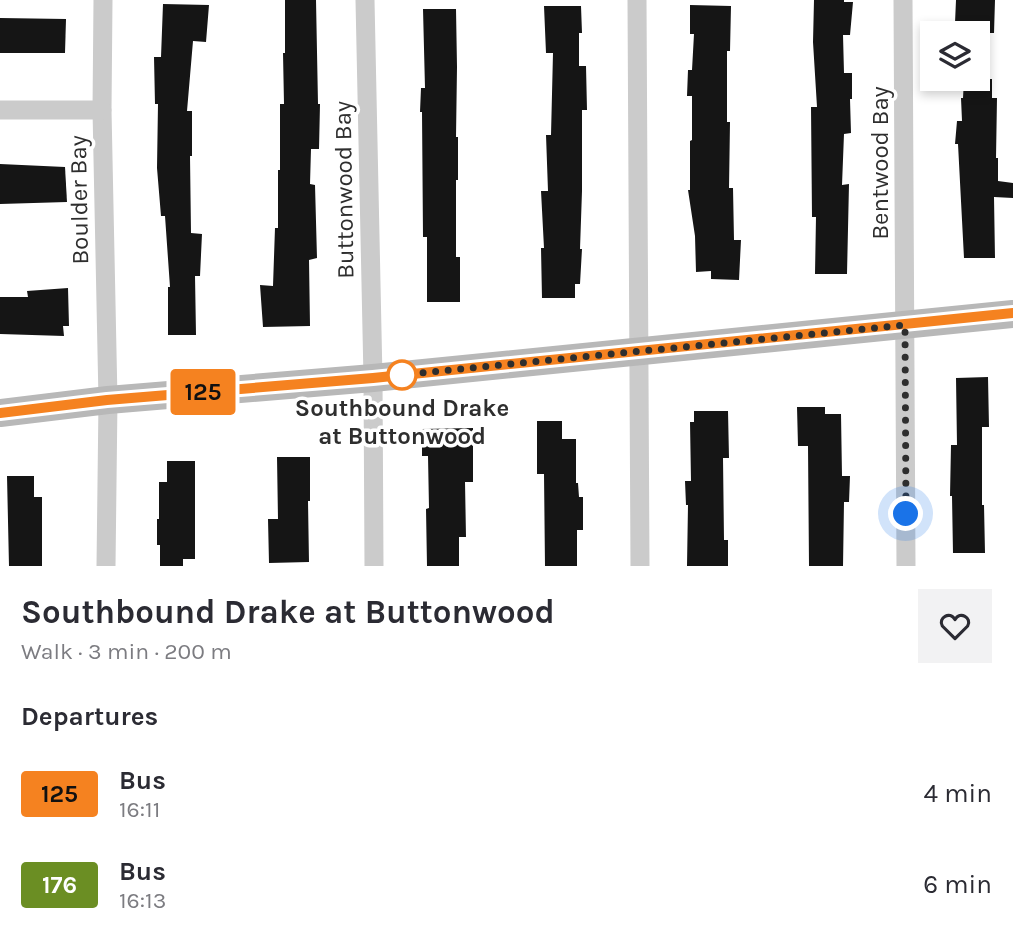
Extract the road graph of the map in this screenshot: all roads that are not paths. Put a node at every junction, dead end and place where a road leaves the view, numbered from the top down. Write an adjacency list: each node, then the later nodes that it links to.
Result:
1 (103, 0): 6 (street, Boulder Bay)
2 (365, 0): 10 (street, Buttonwood Bay)
3 (637, 0): 9 (street)
4 (903, 0): 8 (street, Bentwood Bay)
5 (0, 110): 6 (street)
6 (102, 110): 11 (street, Boulder Bay)
7 (1013, 313): 8 (street)
8 (905, 325): 9 (street); 16 (street, Bentwood Bay)
9 (639, 351): 10 (street); 15 (street)
10 (373, 378): 11 (street); 14 (street, Buttonwood Bay)
11 (107, 400): 12 (street); 13 (street, Boulder Bay)
12 (0, 413)
13 (106, 566)
14 (374, 566)
15 (640, 566)
16 (906, 566)

